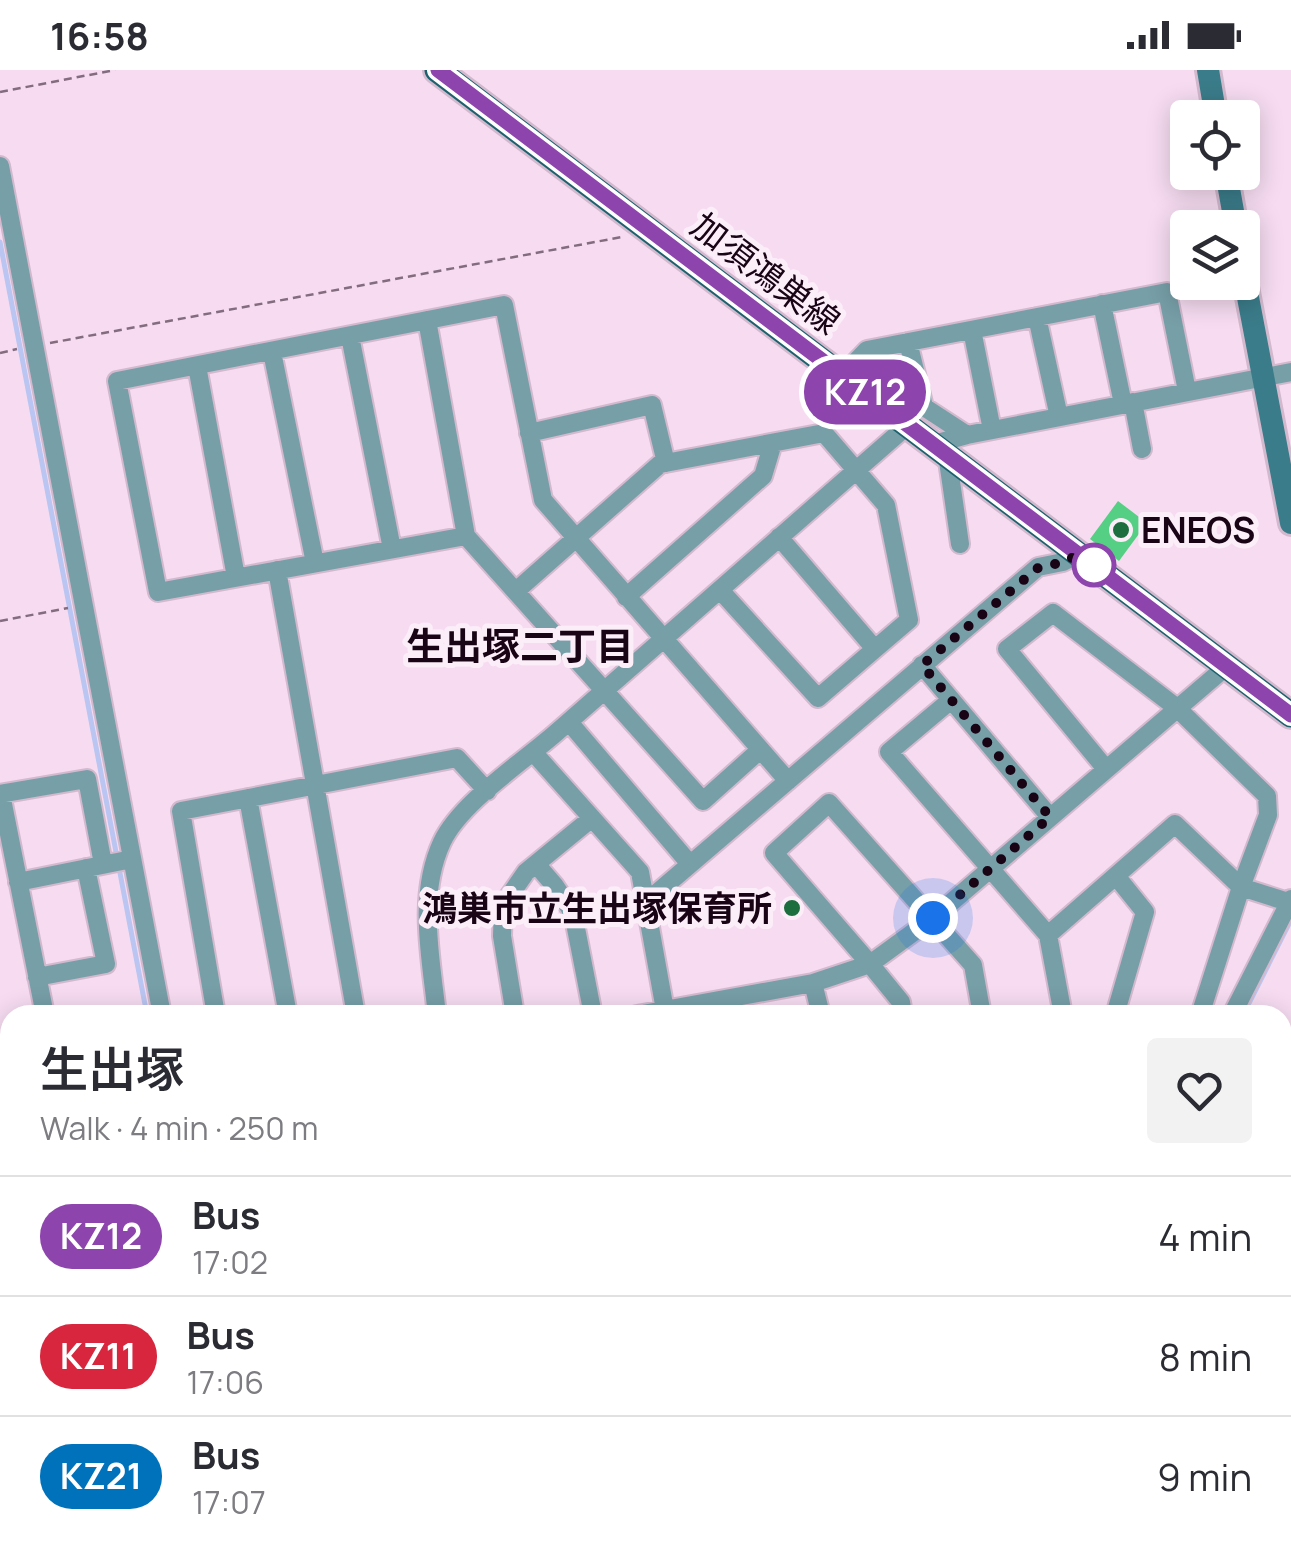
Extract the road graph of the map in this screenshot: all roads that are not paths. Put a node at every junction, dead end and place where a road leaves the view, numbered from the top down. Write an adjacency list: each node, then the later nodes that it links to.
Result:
1 (438, 70): 15 (main road, 加須鴻巣線)
2 (1208, 70): 3 (street)
3 (1213, 100)
4 (0, 166): 63 (street)
5 (1248, 300): 16 (street)
6 (1102, 304): 7 (street); 17 (street); 18 (street)
7 (1037, 317): 9 (street); 19 (street)
8 (427, 320): 10 (street); 22 (street); 30 (street)
9 (972, 330): 11 (street); 21 (street)
10 (350, 336): 12 (street); 34 (street)
11 (908, 342): 15 (street); 23 (street)
12 (272, 352): 13 (street); 36 (street)
13 (197, 366): 38 (street); 38 (street)
14 (1291, 372): 16 (street)
15 (843, 375): 20 (main road, 加須鴻巣線)
16 (1262, 378): 17 (street); 29 (street)
17 (1187, 391): 18 (street)
18 (1128, 403): 19 (street); 26 (street)
19 (1058, 417): 21 (street)
20 (908, 425): 25 (main road, 加須鴻巣線); 28 (street)
21 (992, 430): 23 (street)
22 (529, 434): 27 (street); 32 (street)
23 (967, 435): 25 (street)
24 (774, 443): 27 (street); 28 (street); 41 (street)
25 (941, 449): 33 (street); 35 (main road, 加須鴻巣線)
26 (1142, 449)
27 (666, 462): 32 (street)
28 (857, 469): 31 (street); 43 (street)
29 (1291, 523)
30 (466, 536): 34 (street); 40 (street)
31 (780, 537): 39 (street); 43 (street)
32 (574, 538): 40 (street); 41 (street)
33 (960, 544)
34 (392, 549): 36 (street)
35 (1080, 554): 44 (street); 45 (main road, 加須鴻巣線)
36 (314, 563): 37 (street)
37 (277, 570): 38 (street); 56 (street)
38 (236, 578)
39 (720, 590): 42 (street); 43 (street)
40 (516, 591): 46 (street)
41 (626, 598): 42 (street)
42 (662, 640): 46 (street); 52 (street)
43 (875, 649)
44 (922, 665): 48 (street); 55 (street)
45 (1227, 666): 47 (main road, 加須鴻巣線); 49 (street)
46 (604, 689): 51 (street); 52 (street)
47 (1280, 694): 50 (main road, 加須鴻巣線)
48 (950, 700): 60 (street); 67 (street)
49 (1177, 708): 54 (street); 54 (street); 70 (street)
50 (1291, 715)
51 (569, 722): 53 (street); 65 (street)
52 (760, 750): 55 (street)
53 (534, 752): 57 (street); 61 (street)
54 (1106, 769): 60 (street)
55 (788, 781): 65 (street)
56 (315, 784): 57 (street); 59 (street); 82 (street)
57 (487, 791): 83 (street)
58 (0, 794): 62 (street); 66 (street)
59 (248, 798): 80 (street); 81 (street)
60 (1050, 817): 67 (street)
61 (592, 818): 64 (street); 72 (street)
62 (6, 858): 69 (street)
63 (132, 859): 66 (street); 79 (street)
64 (536, 864): 84 (street); 85 (street)
65 (690, 864): 72 (street)
66 (95, 866): 69 (street); 76 (street)
67 (992, 869): 73 (street); 74 (street)
68 (1116, 876): 70 (street); 74 (street); 92 (street)
69 (18, 882): 76 (street)
70 (1240, 886): 71 (street); 93 (street)
71 (1290, 902): 94 (street)
72 (645, 903): 86 (street)
73 (933, 918): 75 (street); 75 (street); 90 (street)
74 (1048, 935): 91 (street)
75 (870, 964): 77 (street); 89 (street)
76 (37, 978): 78 (street)
77 (814, 983): 87 (street); 88 (street)
78 (42, 1005)
79 (160, 1005)
80 (214, 1005)
81 (286, 1005)
82 (354, 1005)
83 (436, 1005)
84 (513, 1005)
85 (591, 1005)
86 (665, 1005)
87 (693, 1005)
88 (818, 1005)
89 (901, 1005)
90 (980, 1005)
91 (1061, 1005)
92 (1118, 1005)
93 (1203, 1005)
94 (1237, 1005)

